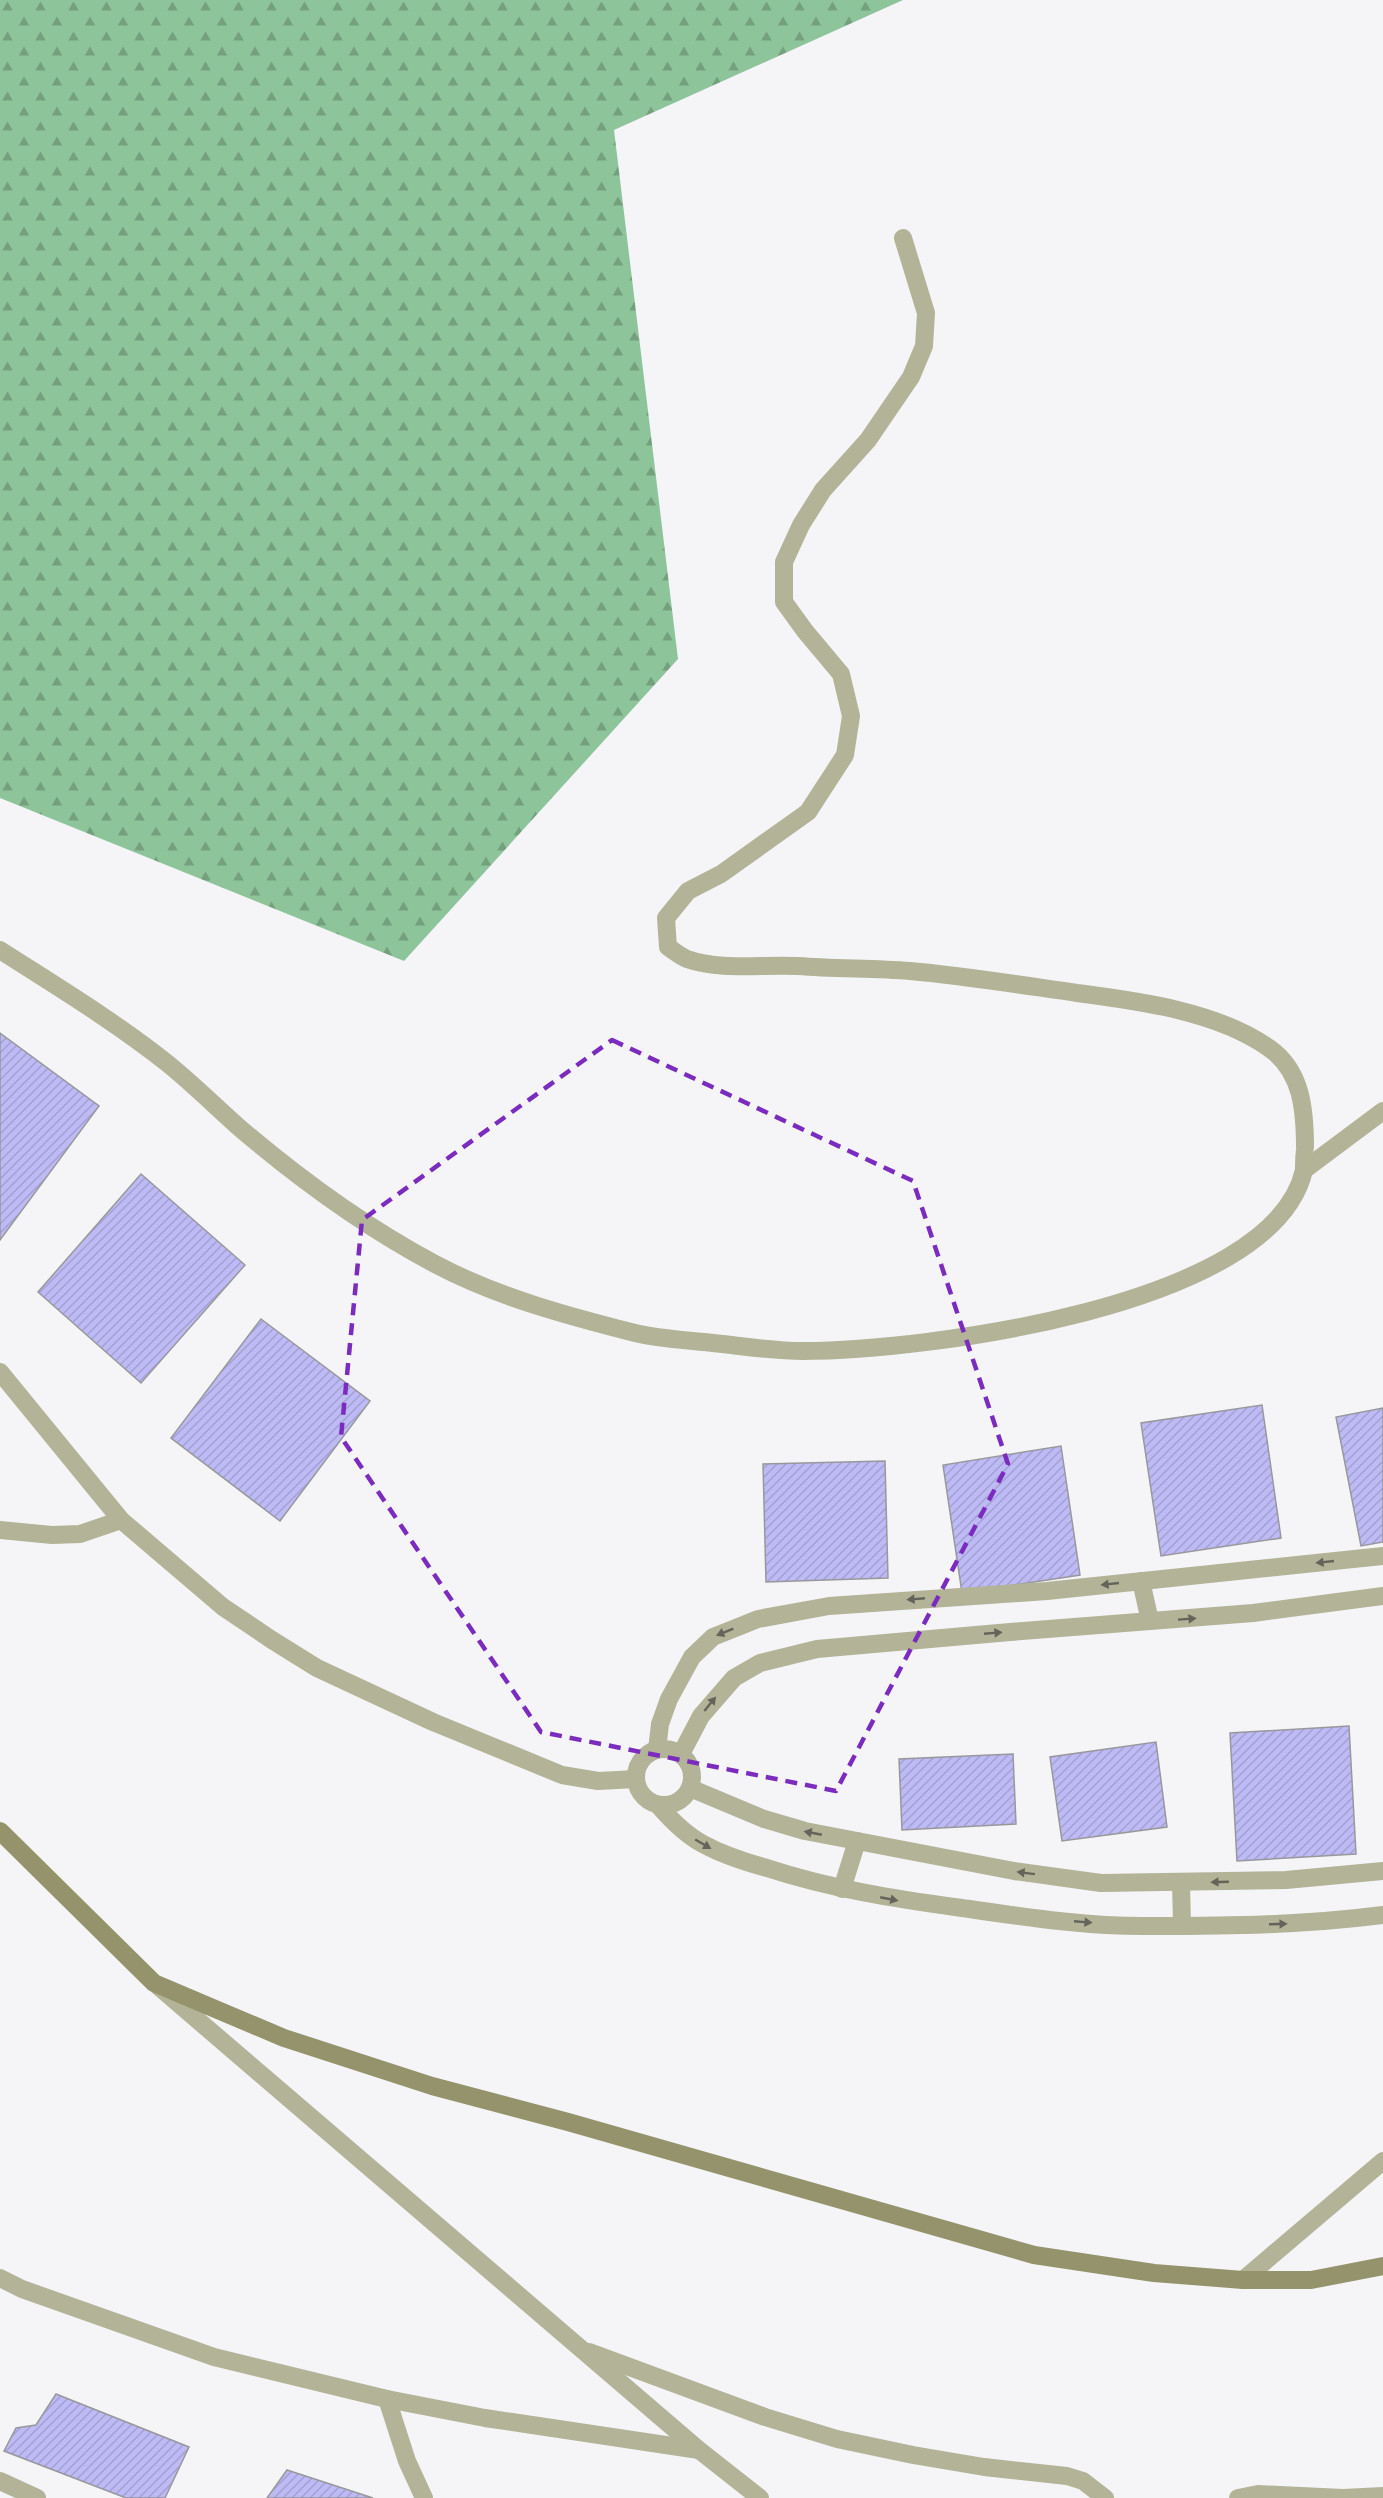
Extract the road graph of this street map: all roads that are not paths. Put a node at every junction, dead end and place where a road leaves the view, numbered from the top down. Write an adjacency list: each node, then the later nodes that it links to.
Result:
1 (903, 238): 4 (street)
2 (0, 951): 4 (street)
3 (1383, 1111): 4 (street)
4 (1304, 1170)
5 (0, 1372): 6 (street)
6 (121, 1520): 7 (street); 14 (street)
7 (0, 1530)
8 (1383, 1556): 9 (street, one-way to 9)
9 (1141, 1581): 11 (street); 12 (street, one-way to 12)
10 (1383, 1596): 11 (street, one-way to 10)
11 (1150, 1622): 13 (street, one-way to 11)
12 (657, 1750): 13 (street); 14 (street)
13 (681, 1754): 15 (street)
14 (636, 1779): 16 (street)
15 (690, 1788): 16 (street); 18 (street, one-way to 15)
16 (659, 1806): 21 (street, one-way to 21)
17 (0, 1830): 24 (main road)
18 (857, 1840): 20 (street, one-way to 18); 21 (street)
19 (1383, 1871): 20 (street, one-way to 20)
20 (1181, 1883): 23 (street)
21 (842, 1889): 23 (street, one-way to 23)
22 (1383, 1915): 23 (street, one-way to 22)
23 (1182, 1925)
24 (154, 1983): 28 (main road); 29 (street)
25 (1383, 2161): 28 (street)
26 (1383, 2266): 28 (main road)
27 (0, 2278): 30 (street)
28 (1244, 2280)
29 (579, 2348): 31 (street); 37 (street)
30 (387, 2399): 31 (street); 35 (street)
31 (699, 2450): 36 (street)
32 (0, 2481): 34 (street)
33 (1383, 2496): 38 (street)
34 (38, 2498)
35 (424, 2498)
36 (760, 2498)
37 (1105, 2498)
38 (1238, 2498)

